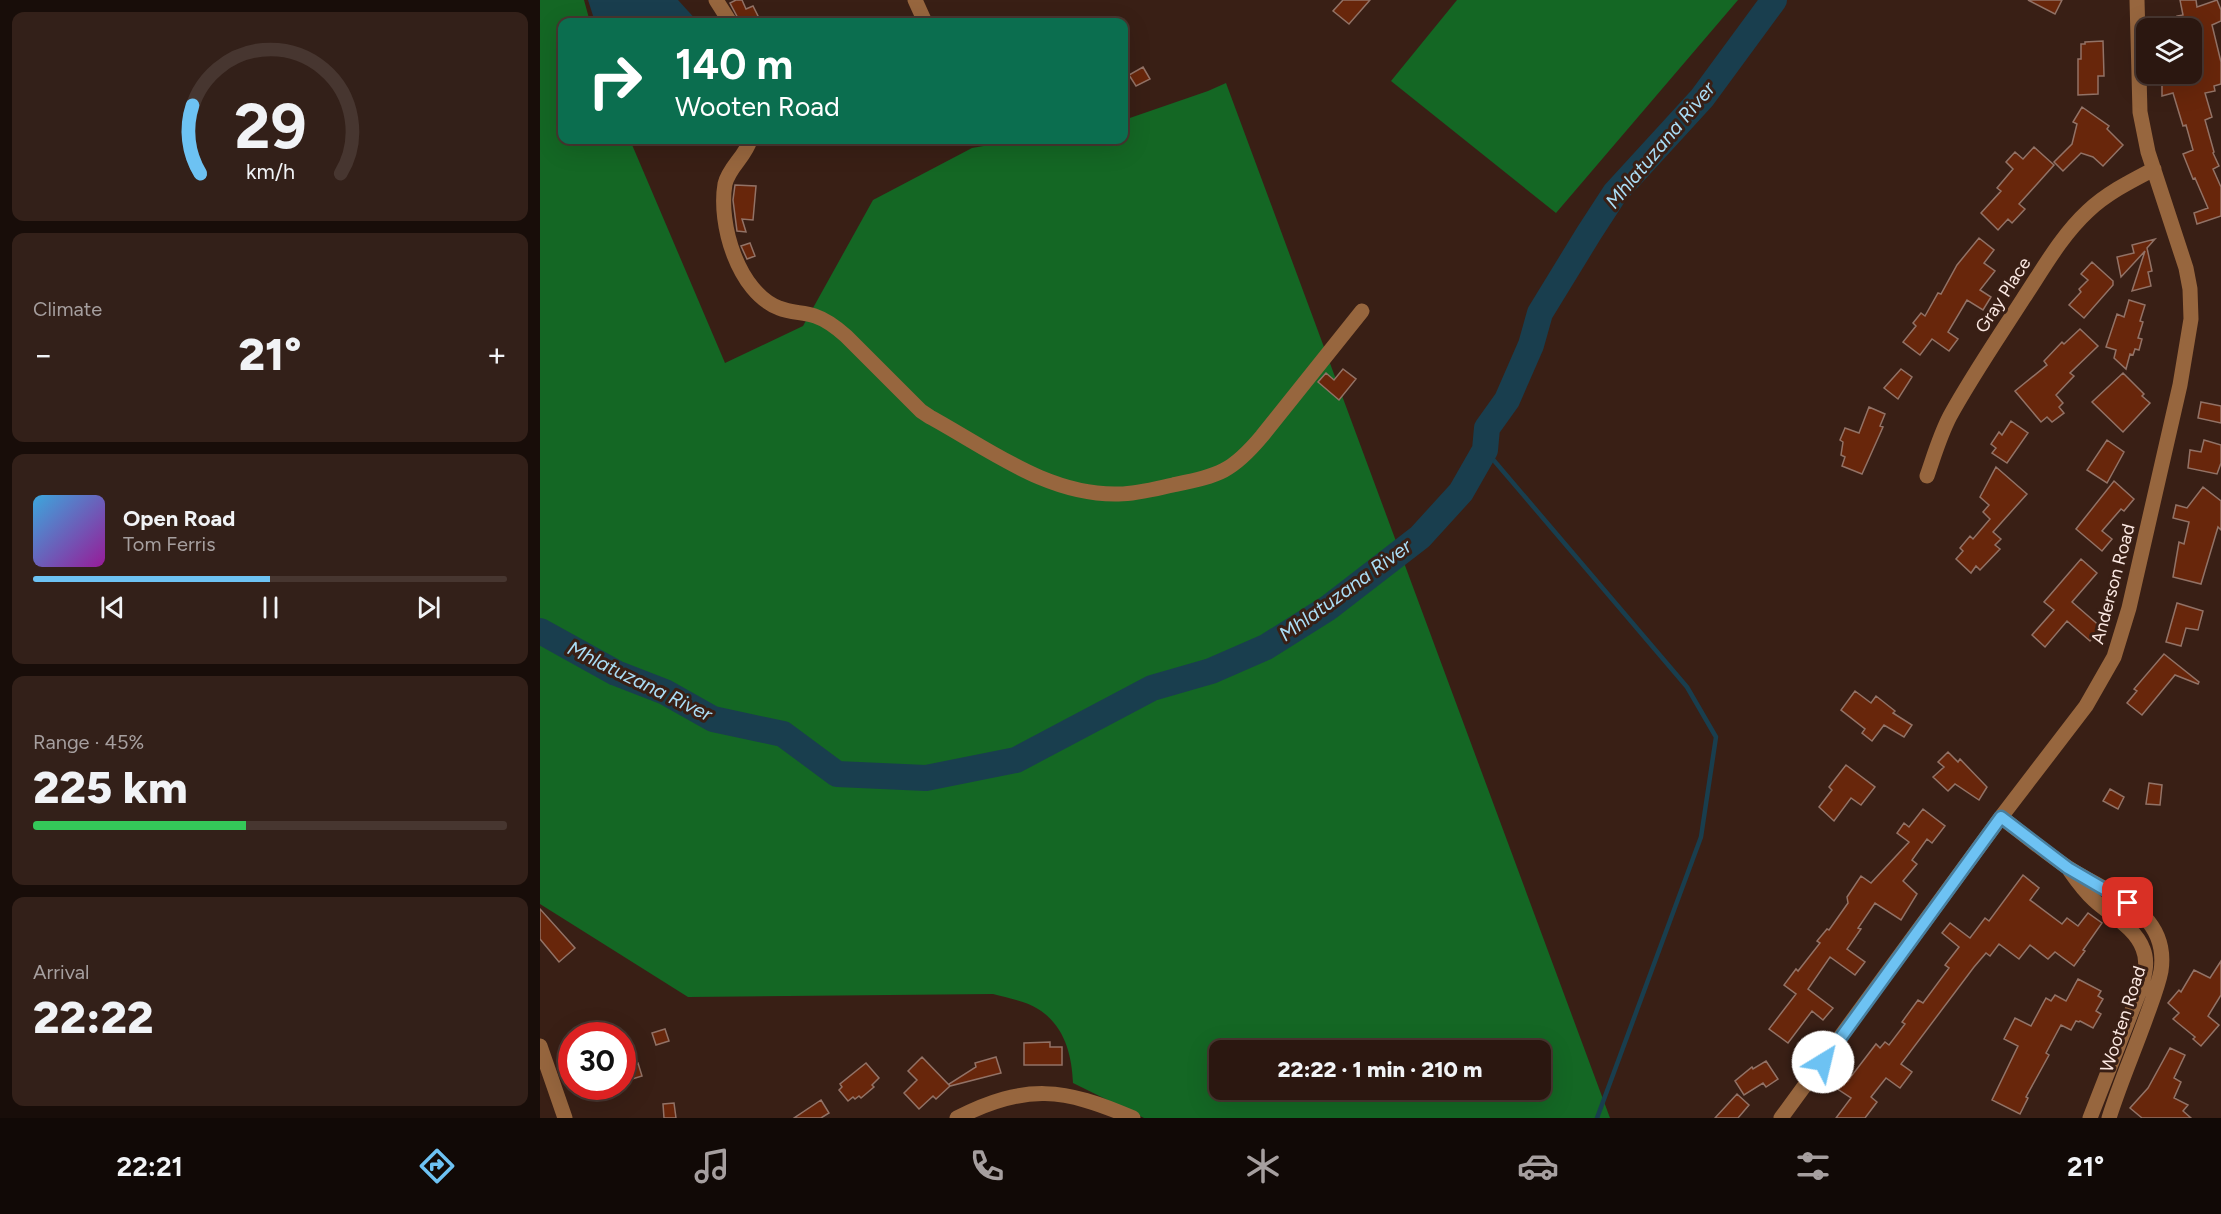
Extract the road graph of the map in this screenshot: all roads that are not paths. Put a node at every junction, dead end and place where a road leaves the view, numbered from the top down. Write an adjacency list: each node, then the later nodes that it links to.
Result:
1 (716, 0): 4 (street)
2 (915, 0): 5 (street)
3 (2137, 0): 7 (street, Anderson Road)
4 (727, 18)
5 (923, 18)
6 (749, 144): 8 (street)
7 (2154, 170): 9 (street, Gray Place); 10 (street, Anderson Road)
8 (1362, 311)
9 (1927, 476)
10 (2001, 817): 11 (street, Wooten Road); 16 (street, Anderson Road)
11 (2068, 868): 17 (street, Wooten Road); 18 (street, Wooten Road)
12 (540, 1046): 13 (street)
13 (565, 1118)
14 (957, 1118): 15 (street)
15 (1133, 1118)
16 (1781, 1118)
17 (2090, 1118)
18 (2109, 1118)

